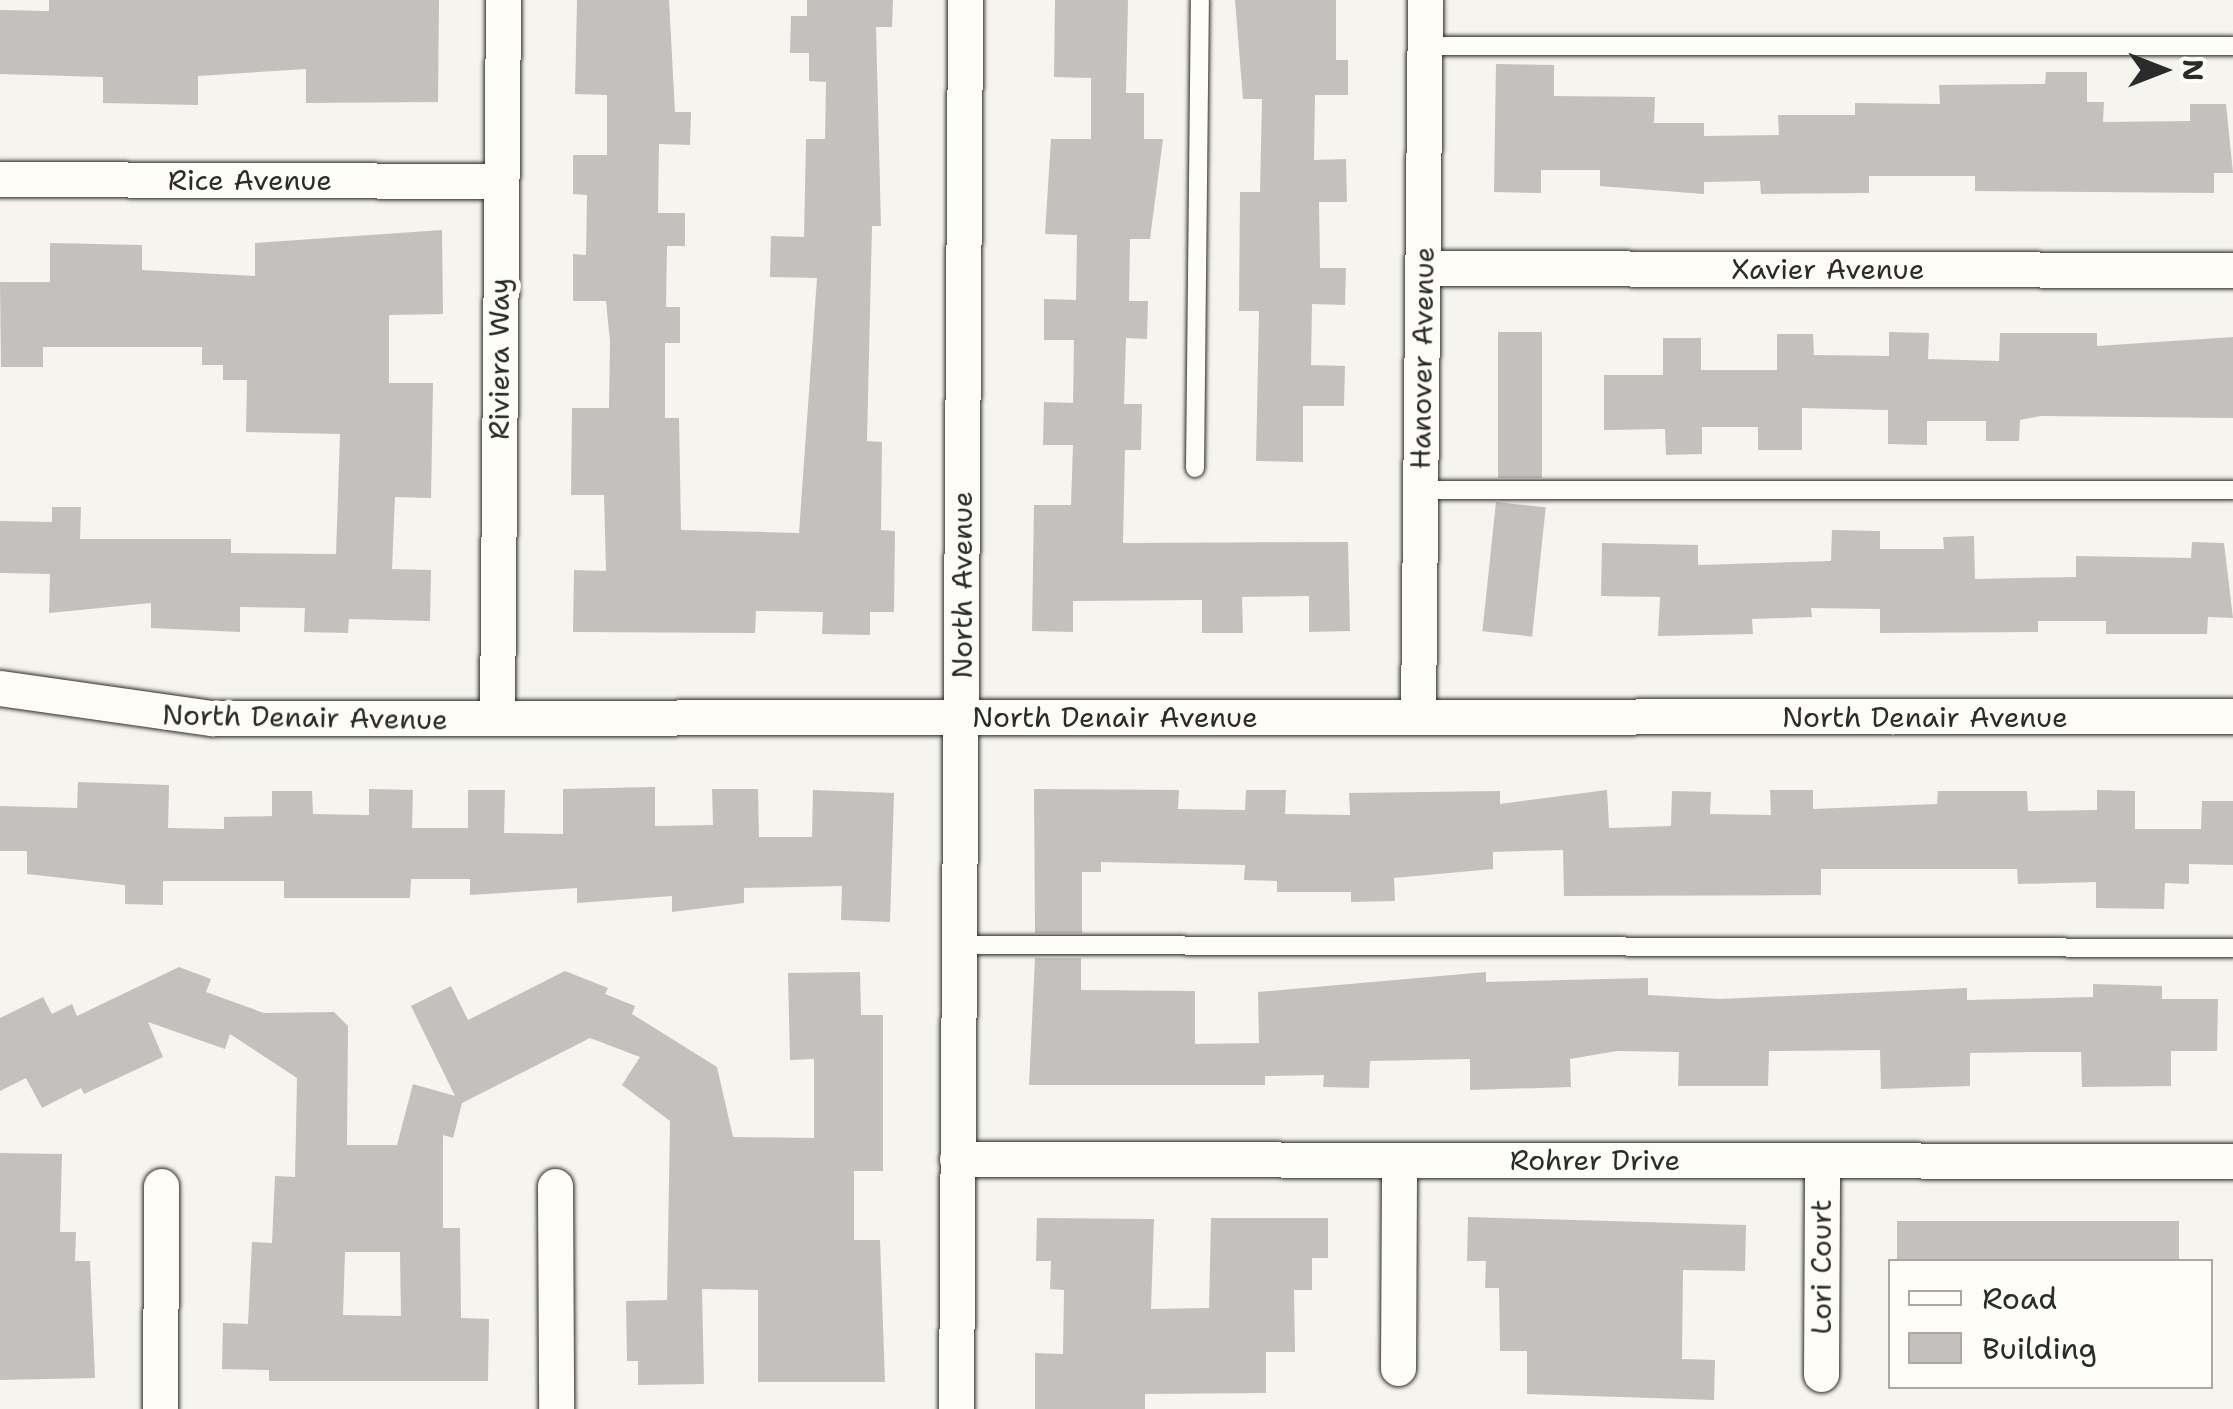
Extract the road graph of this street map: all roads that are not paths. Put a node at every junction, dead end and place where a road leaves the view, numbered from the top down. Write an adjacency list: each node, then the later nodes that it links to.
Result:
1 (503, 0): 8 (street, Riviera Way)
2 (965, 0): 18 (street, North Avenue)
3 (1200, 0): 11 (lane)
4 (1425, 0): 5 (street, Hanover Avenue)
5 (1424, 46): 6 (lane); 9 (street, Hanover Avenue)
6 (2233, 46)
7 (0, 179): 8 (street, Rice Avenue)
8 (500, 180): 17 (street, Riviera Way)
9 (1423, 268): 10 (street, Xavier Avenue); 12 (street, Hanover Avenue)
10 (2233, 270)
11 (1194, 468)
12 (1420, 490): 13 (lane); 16 (street, Hanover Avenue)
13 (2233, 490)
14 (0, 688): 17 (street, North Denair Avenue)
15 (2233, 716): 16 (street, North Denair Avenue)
16 (1418, 717): 18 (street, North Denair Avenue)
17 (498, 718): 18 (street, North Denair Avenue)
18 (961, 718): 19 (street, North Avenue)
19 (959, 944): 20 (lane); 21 (street, North Avenue)
20 (2233, 948)
21 (957, 1159): 22 (street, Rohrer Drive); 31 (street, North Avenue)
22 (1399, 1160): 23 (street, Rohrer Drive); 27 (street)
23 (1822, 1160): 24 (street, Rohrer Drive); 28 (street, Lori Court)
24 (2233, 1161)
25 (161, 1186): 29 (street)
26 (555, 1186): 30 (street)
27 (1398, 1368)
28 (1820, 1374)
29 (160, 1409)
30 (556, 1409)
31 (956, 1409)

